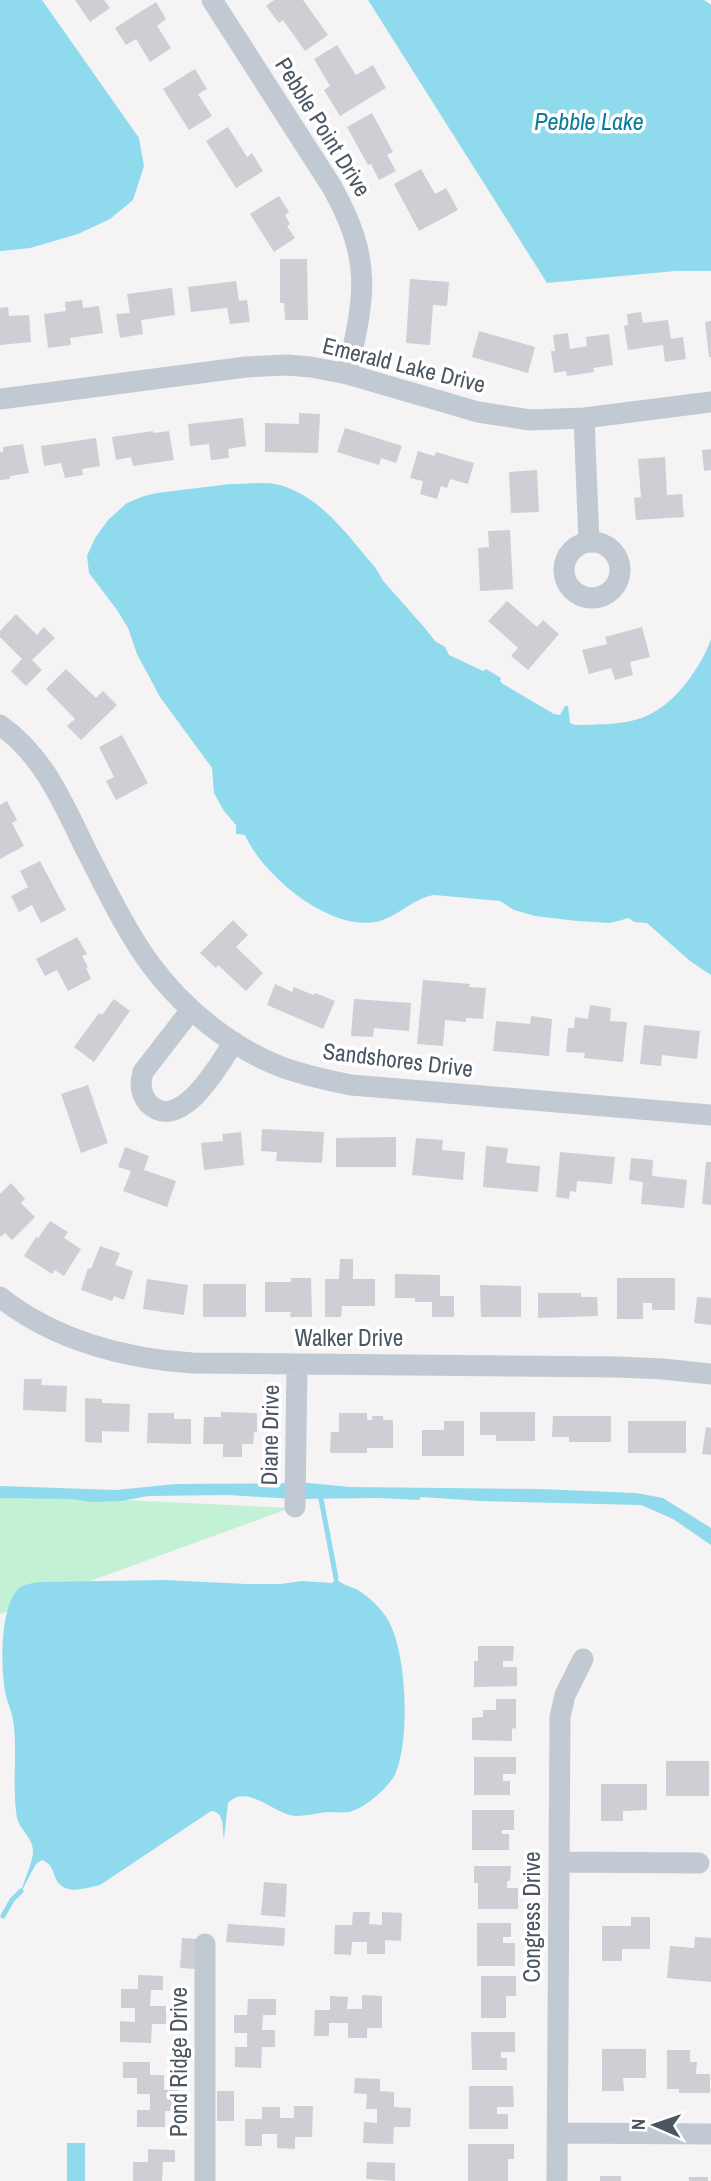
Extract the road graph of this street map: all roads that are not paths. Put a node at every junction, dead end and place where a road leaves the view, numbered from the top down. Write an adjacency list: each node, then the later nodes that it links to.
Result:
1 (212, 0): 2 (street, Pebble Point Drive)
2 (346, 374): 3 (street, Emerald Lake Drive); 5 (street, Emerald Lake Drive)
3 (0, 399)
4 (711, 402): 5 (street, Emerald Lake Drive)
5 (584, 418): 6 (street)
6 (589, 542)
7 (0, 725): 8 (street, Sandshores Drive)
8 (191, 1010): 9 (street, Sandshores Drive); 9 (street)
9 (234, 1042): 10 (street, Sandshores Drive)
10 (711, 1115)
11 (0, 1297): 12 (street, Walker Drive)
12 (297, 1364): 13 (street, Walker Drive); 14 (street, Diane Drive)
13 (711, 1374)
14 (295, 1507)
15 (583, 1659): 16 (street, Congress Drive)
16 (559, 1862): 17 (street); 19 (street, Congress Drive)
17 (699, 1863)
18 (205, 1944): 21 (street, Pond Ridge Drive)
19 (557, 2133): 20 (street); 22 (street, Congress Drive)
20 (711, 2134)
21 (205, 2181)
22 (557, 2181)

